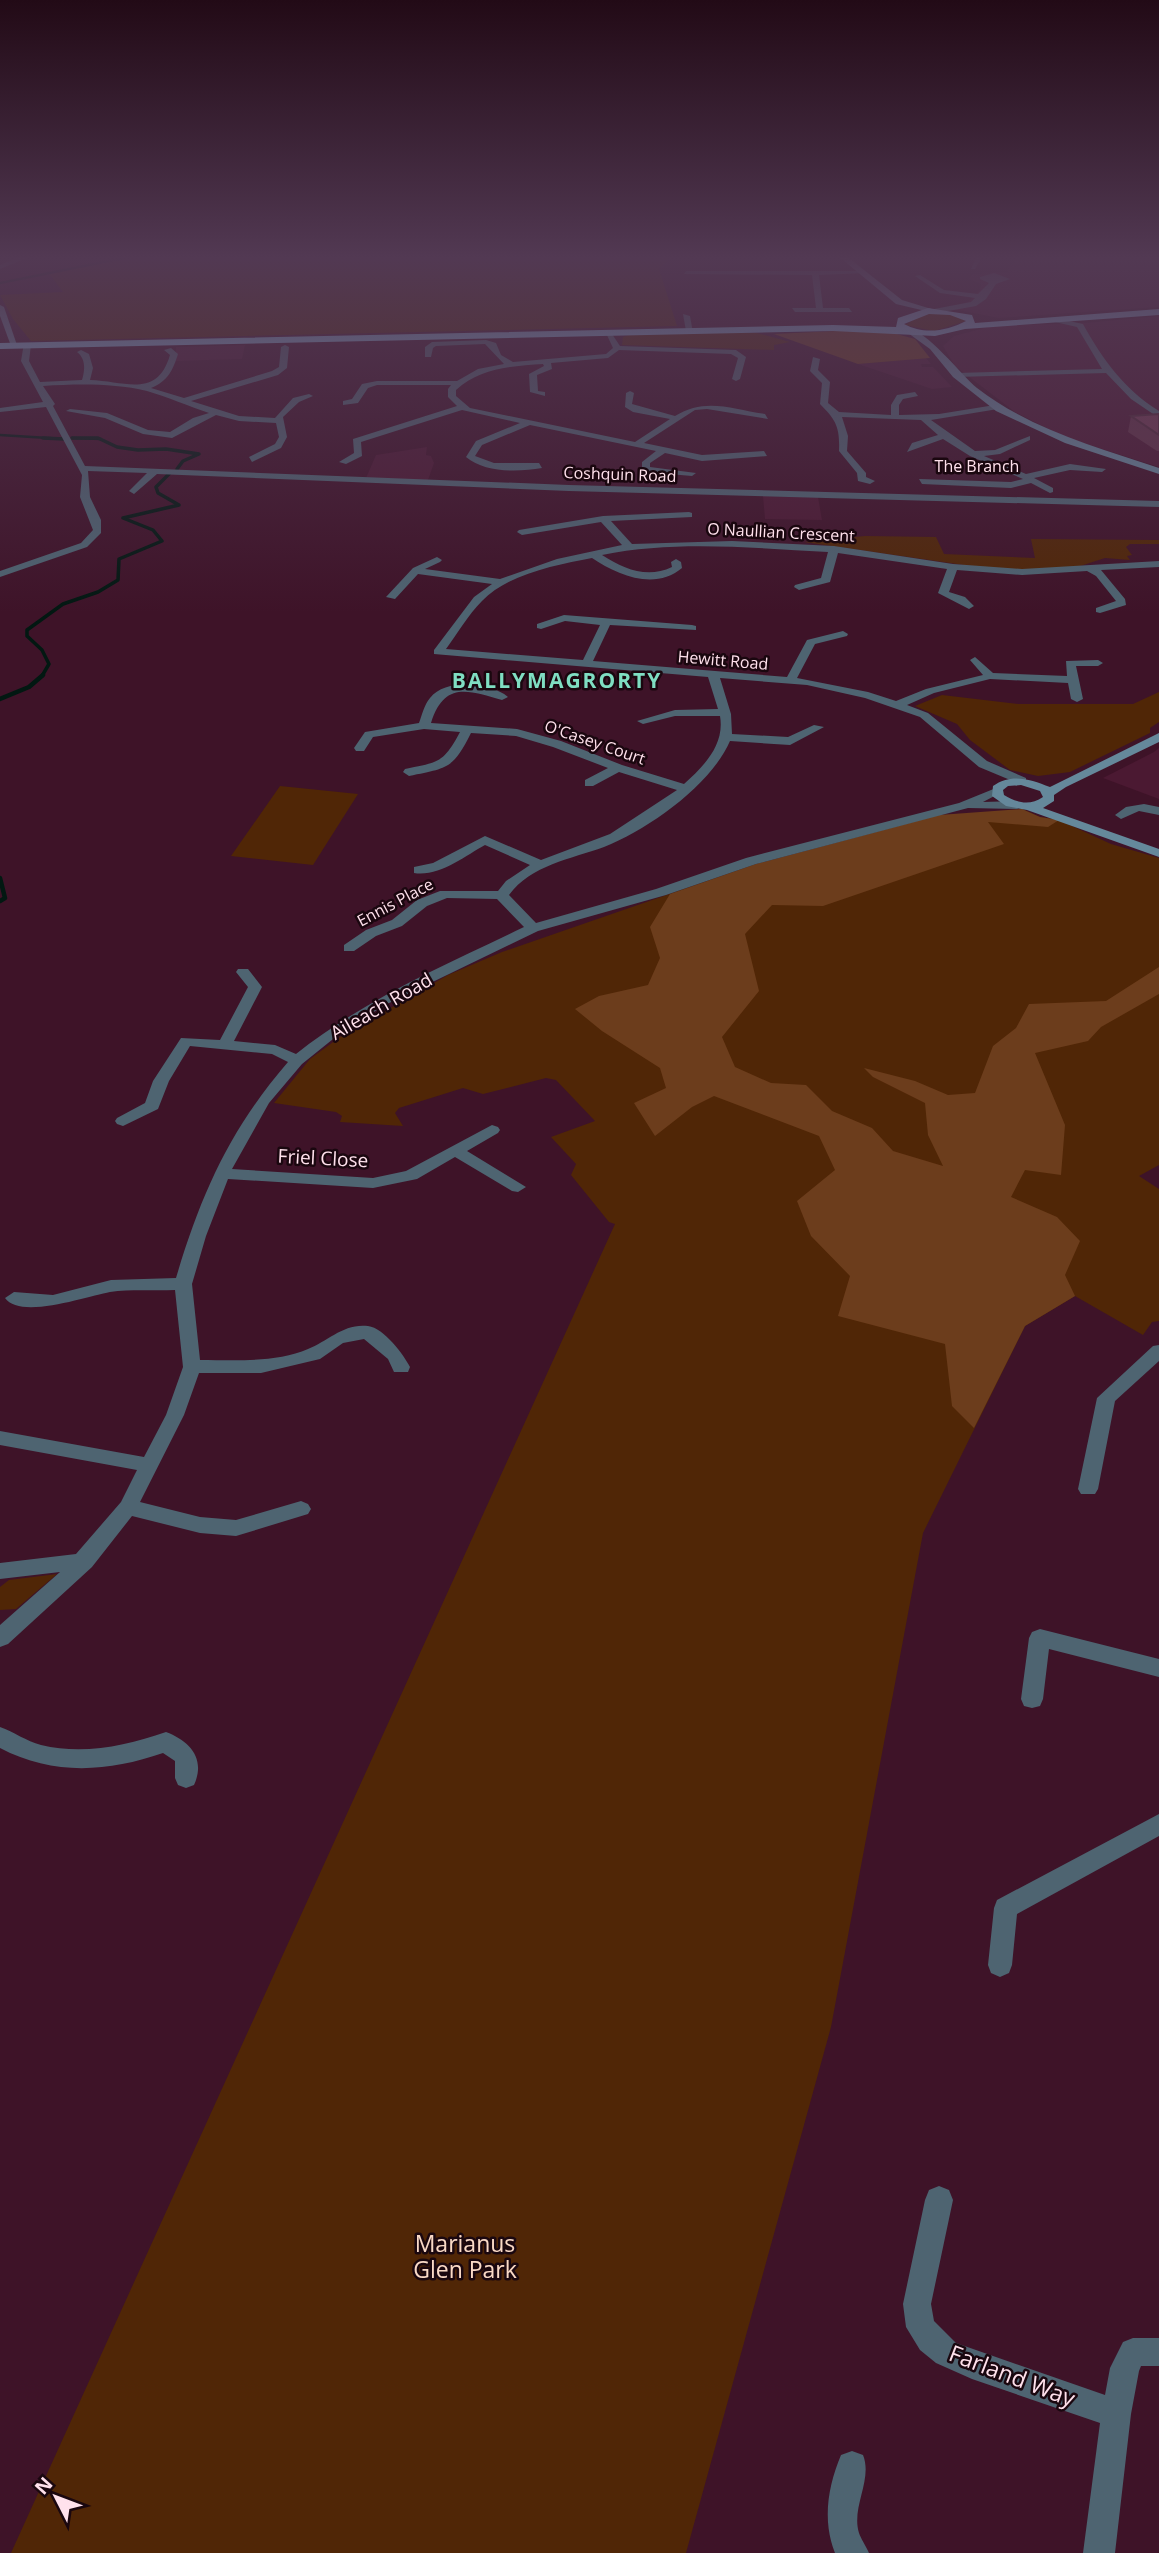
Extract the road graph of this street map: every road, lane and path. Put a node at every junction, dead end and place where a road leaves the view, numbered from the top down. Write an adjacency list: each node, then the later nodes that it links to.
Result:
1 (34, 374): 15 (street)
2 (87, 374): 13 (street)
3 (168, 374): 16 (street)
4 (271, 374): 21 (street)
5 (481, 374): 14 (street)
6 (533, 374): 17 (street)
7 (737, 374): 12 (street)
8 (817, 374): 29 (street)
9 (988, 374): 11 (street)
10 (1109, 374): 30 (street)
11 (956, 375): 25 (main road)
12 (736, 379)
13 (85, 383): 15 (street); 16 (street)
14 (456, 383): 22 (street); 24 (street)
15 (40, 384): 23 (street)
16 (142, 388): 21 (street)
17 (542, 394)
18 (630, 394): 32 (street)
19 (915, 394): 33 (street)
20 (309, 396): 35 (street)
21 (182, 401): 28 (street)
22 (346, 403)
23 (51, 404): 26 (street); 47 (street)
24 (462, 407): 36 (street); 45 (street)
25 (995, 407): 34 (street); 50 (main road)
26 (0, 410)
27 (70, 411): 28 (street)
28 (213, 414): 35 (street)
29 (837, 414): 33 (street); 53 (street)
30 (1159, 415)
31 (765, 417): 32 (street)
32 (675, 418): 39 (street)
33 (895, 418): 34 (street)
34 (924, 418): 37 (street, The Branch)
35 (278, 421): 44 (street)
36 (529, 423): 39 (street); 46 (street)
37 (943, 436): 41 (street, The Branch); 43 (street, The Branch)
38 (1027, 438): 43 (street, The Branch)
39 (638, 444): 40 (street)
40 (664, 449): 42 (street); 51 (street)
41 (910, 450)
42 (764, 454)
43 (973, 454): 52 (street, The Branch)
44 (252, 459)
45 (343, 462)
46 (539, 466)
47 (81, 468): 49 (street, Coshquin Road); 73 (street)
48 (1102, 469): 52 (street, The Branch)
49 (155, 471): 58 (street); 59 (street, Coshquin Road)
50 (1159, 471)
51 (692, 473)
52 (1029, 478): 54 (street, The Branch); 57 (street, The Branch)
53 (870, 481)
54 (922, 481)
55 (765, 488): 59 (street)
56 (816, 490): 59 (street)
57 (1050, 490)
58 (134, 491)
59 (796, 492): 60 (street, Coshquin Road)
60 (1159, 504)
61 (689, 514): 62 (street)
62 (603, 519): 63 (street); 64 (street)
63 (522, 532)
64 (629, 547): 65 (street, O Naullian Crescent); 66 (street, O Naullian Crescent)
65 (834, 549): 70 (street, O Naullian Crescent); 75 (street)
66 (593, 554): 67 (street); 74 (street, O Naullian Crescent)
67 (659, 562)
68 (1159, 564): 71 (street, O Naullian Crescent)
69 (448, 566): 72 (street)
70 (953, 566): 71 (street, O Naullian Crescent); 77 (street)
71 (1090, 569): 78 (street)
72 (416, 571): 74 (street); 76 (street)
73 (0, 574)
74 (501, 582): 85 (street, O Naullian Crescent)
75 (799, 587)
76 (410, 599)
77 (969, 606)
78 (1100, 610)
79 (606, 622): 80 (street); 81 (street); 88 (street)
80 (541, 626)
81 (680, 627): 82 (street); 84 (street)
82 (692, 628)
83 (843, 634): 92 (street)
84 (674, 639)
85 (438, 652): 88 (street, Hewitt Road)
86 (975, 660): 90 (street)
87 (1098, 663): 91 (street)
88 (586, 665): 89 (street, Hewitt Road)
89 (713, 674): 92 (street, Hewitt Road); 98 (street)
90 (990, 676): 91 (street); 97 (street)
91 (1073, 680): 96 (street)
92 (790, 681): 97 (street, Hewitt Road)
93 (421, 692): 95 (street)
94 (502, 697): 95 (street)
95 (435, 699): 100 (street)
96 (1077, 699)
97 (897, 705): 106 (street, Hewitt Road)
98 (724, 712): 99 (street); 103 (street)
99 (643, 721)
100 (424, 726): 102 (street, O'Casey Court); 105 (street, O'Casey Court)
101 (818, 727): 103 (street)
102 (466, 731): 107 (street, O'Casey Court); 108 (street)
103 (727, 737): 112 (street)
104 (1159, 737): 109 (main road)
105 (360, 748)
106 (983, 764): 110 (street, Hewitt Road); 113 (street, Hewitt Road)
107 (618, 768): 111 (street); 112 (street, O'Casey Court)
108 (409, 772)
109 (1073, 778): 110 (main road); 114 (main road)
110 (1026, 782): 113 (main road); 114 (main road)
111 (589, 783)
112 (687, 789): 121 (street)
113 (997, 790): 115 (street, Aileach Road); 116 (main road)
114 (1049, 795): 116 (main road); 119 (main road)
115 (963, 806): 116 (street, Aileach Road); 124 (street, Aileach Road)
116 (1022, 806): 119 (main road)
117 (1159, 811): 118 (street)
118 (1121, 815)
119 (1070, 820): 120 (main road)
120 (1159, 853)
121 (541, 865): 122 (street); 123 (street)
122 (419, 870)
123 (502, 895): 124 (street); 125 (street, Ennis Place)
124 (533, 928): 128 (street, Aileach Road)
125 (349, 948)
126 (243, 972): 127 (street)
127 (226, 1043): 128 (street); 129 (street)
128 (297, 1061): 132 (street, Aileach Road)
129 (123, 1121)
130 (492, 1130): 131 (street, Friel Close)
131 (457, 1152): 132 (street, Friel Close); 133 (street)
132 (222, 1173): 134 (street, Aileach Road)
133 (518, 1187)
134 (183, 1284): 135 (street); 137 (street, Aileach Road)
135 (14, 1298)
136 (1159, 1352): 141 (street)
137 (192, 1367): 138 (street); 140 (street, Aileach Road)
138 (401, 1367)
139 (0, 1438): 140 (street)
140 (149, 1465): 142 (street, Aileach Road)
141 (1088, 1489)
142 (128, 1507): 143 (street); 144 (street, Aileach Road)
143 (301, 1509)
144 (85, 1561): 145 (street); 146 (street, Aileach Road)
145 (0, 1571)
146 (4, 1630)
147 (1159, 1668): 148 (street)
148 (1032, 1699)
149 (0, 1737): 150 (street)
150 (187, 1778)
151 (1159, 1824): 152 (street)
152 (1000, 1965)
153 (939, 2200): 155 (street, Farland Way)
154 (1159, 2352): 155 (street)
155 (1116, 2414): 158 (street)
156 (852, 2466): 157 (street)
157 (853, 2553)
158 (1099, 2553)

